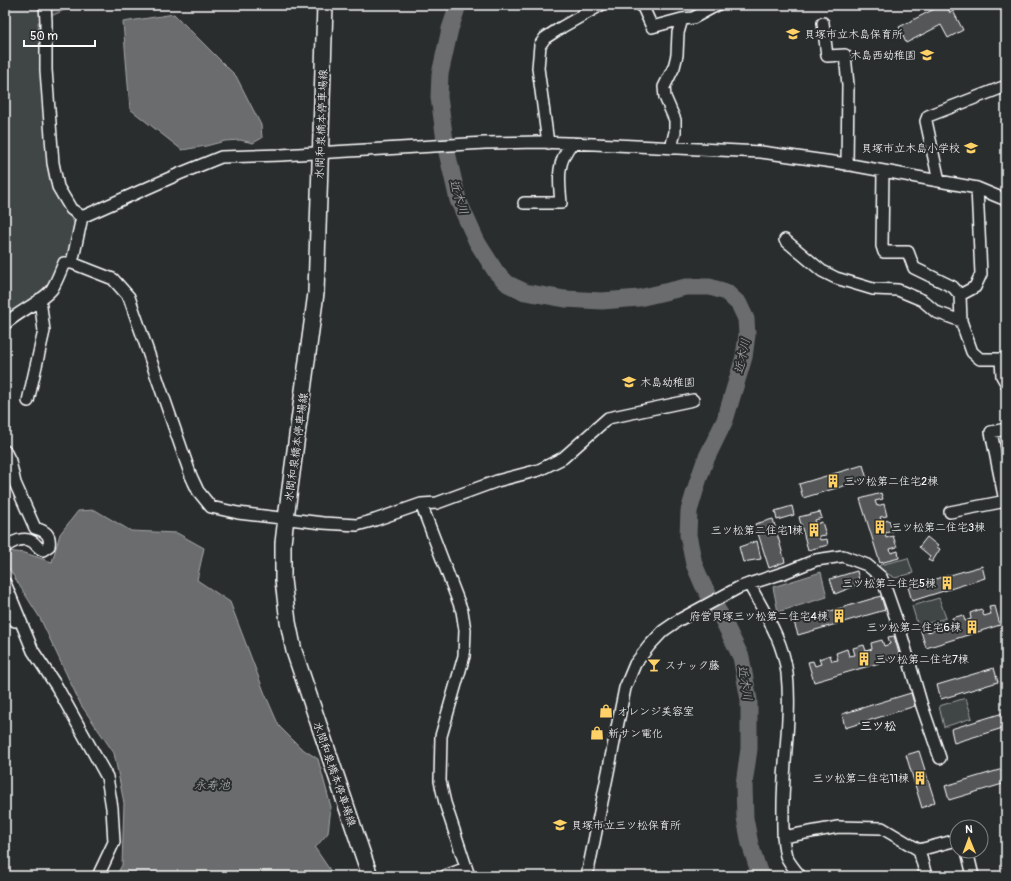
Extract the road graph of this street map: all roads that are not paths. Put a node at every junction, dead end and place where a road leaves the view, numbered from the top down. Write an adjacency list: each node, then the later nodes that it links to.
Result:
1 (44, 5): 19 (street)
2 (325, 5): 12 (main road, 水間和泉橋本停車場線)
3 (601, 5): 9 (street)
4 (642, 5): 6 (street)
5 (717, 5): 6 (street)
6 (682, 19): 11 (street)
7 (823, 23): 13 (street)
8 (1006, 86): 15 (street)
9 (548, 143): 10 (street); 12 (street)
10 (572, 144): 11 (street); 18 (street)
11 (671, 148): 13 (street)
12 (320, 153): 19 (street); 35 (main road, 水間和泉橋本停車場線)
13 (847, 165): 14 (street)
14 (883, 171): 15 (street); 22 (street)
15 (939, 181): 16 (street)
16 (977, 188): 17 (street); 22 (street)
17 (1006, 200)
18 (524, 203)
19 (82, 217): 21 (street)
20 (785, 240): 24 (street)
21 (72, 262): 23 (street); 35 (street)
22 (960, 295): 24 (street)
23 (40, 299): 25 (street); 29 (street)
24 (961, 321): 26 (street)
25 (5, 324)
26 (1004, 360): 27 (street)
27 (1006, 383)
28 (693, 400): 33 (street)
29 (28, 401)
30 (1006, 429): 32 (street)
31 (5, 451): 36 (street)
32 (1005, 501): 34 (street)
33 (421, 504): 35 (street); 48 (street)
34 (950, 512)
35 (286, 518): 50 (main road, 水間和泉橋本停車場線)
36 (35, 528): 37 (street); 37 (street)
37 (25, 539): 38 (street)
38 (5, 547)
39 (5, 583): 42 (street)
40 (749, 584): 43 (street); 44 (street); 52 (street)
41 (5, 604): 42 (street)
42 (33, 651): 49 (street)
43 (940, 758)
44 (783, 837): 46 (street); 53 (street)
45 (949, 842): 46 (street)
46 (919, 850): 54 (street)
47 (968, 859): 55 (street)
48 (468, 872): 51 (street)
49 (98, 876)
50 (370, 876)
51 (445, 876)
52 (587, 876)
53 (800, 876)
54 (926, 876)
55 (973, 876)

